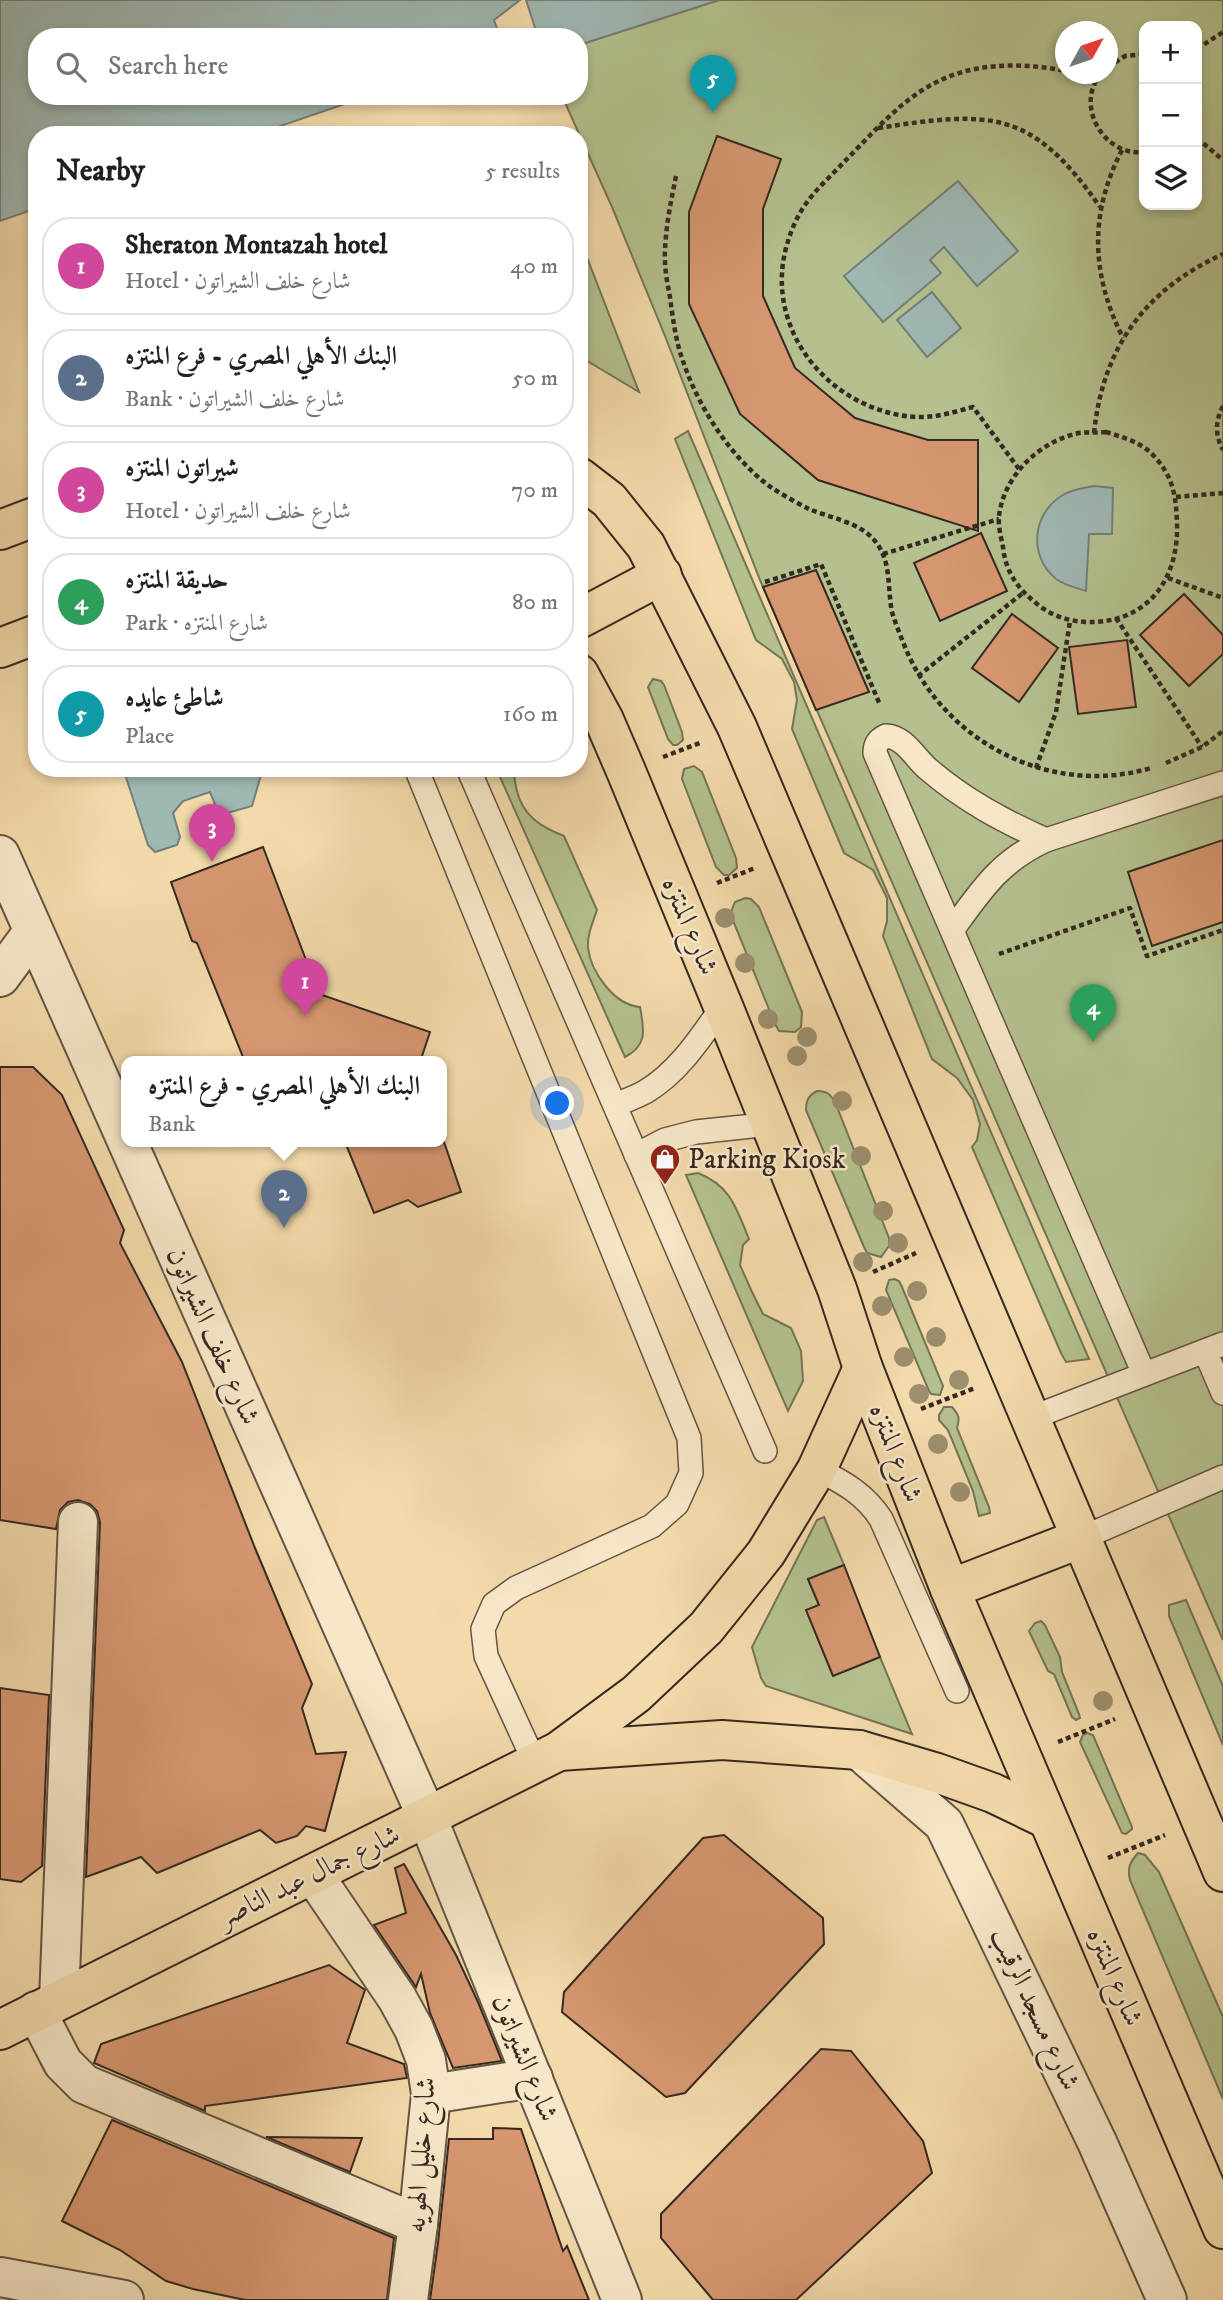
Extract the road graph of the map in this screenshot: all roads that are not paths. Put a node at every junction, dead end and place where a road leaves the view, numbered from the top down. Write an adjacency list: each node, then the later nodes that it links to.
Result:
1 (588, 484): 4 (main road)
2 (28, 519): 3 (main road)
3 (0, 530)
4 (662, 575): 5 (main road); 27 (main road)
5 (588, 614)
6 (28, 637): 7 (main road)
7 (0, 648)
8 (588, 691): 17 (main road, شارع المنتزه)
9 (420, 777): 36 (lane)
10 (472, 777): 18 (lane)
11 (1223, 783): 12 (lane)
12 (1046, 840): 14 (lane); 14 (lane)
13 (0, 855): 15 (street, شارع خلف الشيراتون)
14 (953, 929): 25 (lane)
15 (33, 932): 16 (street); 20 (street, شارع خلف الشيراتون)
16 (0, 977)
17 (723, 1006): 18 (lane); 19 (main road, شارع المنتزه)
18 (615, 1105): 22 (lane)
19 (771, 1124): 22 (lane); 24 (main road, شارع المنتزه)
20 (121, 1130)
21 (129, 1147): 37 (street, شارع خلف الشيراتون)
22 (636, 1155): 28 (lane)
23 (1214, 1348): 25 (lane); 26 (lane)
24 (863, 1368): 29 (main road, شارع جمال عبد الناصر); 33 (main road, شارع المنتزه)
25 (1144, 1374): 27 (lane)
26 (1223, 1393)
27 (1031, 1418): 32 (main road)
28 (765, 1451)
29 (817, 1469): 34 (lane); 36 (main road, شارع جمال عبد الناصر)
30 (1223, 1477): 32 (lane)
31 (78, 1522): 41 (street)
32 (1082, 1538): 33 (main road); 39 (main road)
33 (950, 1589): 38 (main road, شارع المنتزه)
34 (957, 1691)
35 (859, 1750): 36 (main road, شارع جمال عبد الناصر); 38 (main road, شارع جمال عبد الناصر); 51 (street, شارع مسجد الرقيب)
36 (547, 1757): 37 (main road, شارع جمال عبد الناصر)
37 (427, 1817): 40 (main road, شارع جمال عبد الناصر); 43 (street, شارع الشيراتون)
38 (1047, 1819): 46 (main road, شارع المنتزه)
39 (1223, 1872)
40 (313, 1874): 41 (main road, شارع جمال عبد الناصر); 44 (street, شارع خليل الهويه)
41 (32, 2006): 42 (main road, شارع جمال عبد الناصر); 45 (street)
42 (0, 2030)
43 (533, 2078): 44 (street); 50 (street, شارع الشيراتون)
44 (430, 2094): 45 (street, شارع خليل الهويه)
45 (418, 2224): 49 (street, شارع خليل الهويه)
46 (1223, 2229)
47 (4, 2286): 48 (street)
48 (124, 2300)
49 (408, 2300)
50 (622, 2300)
51 (1167, 2300)

